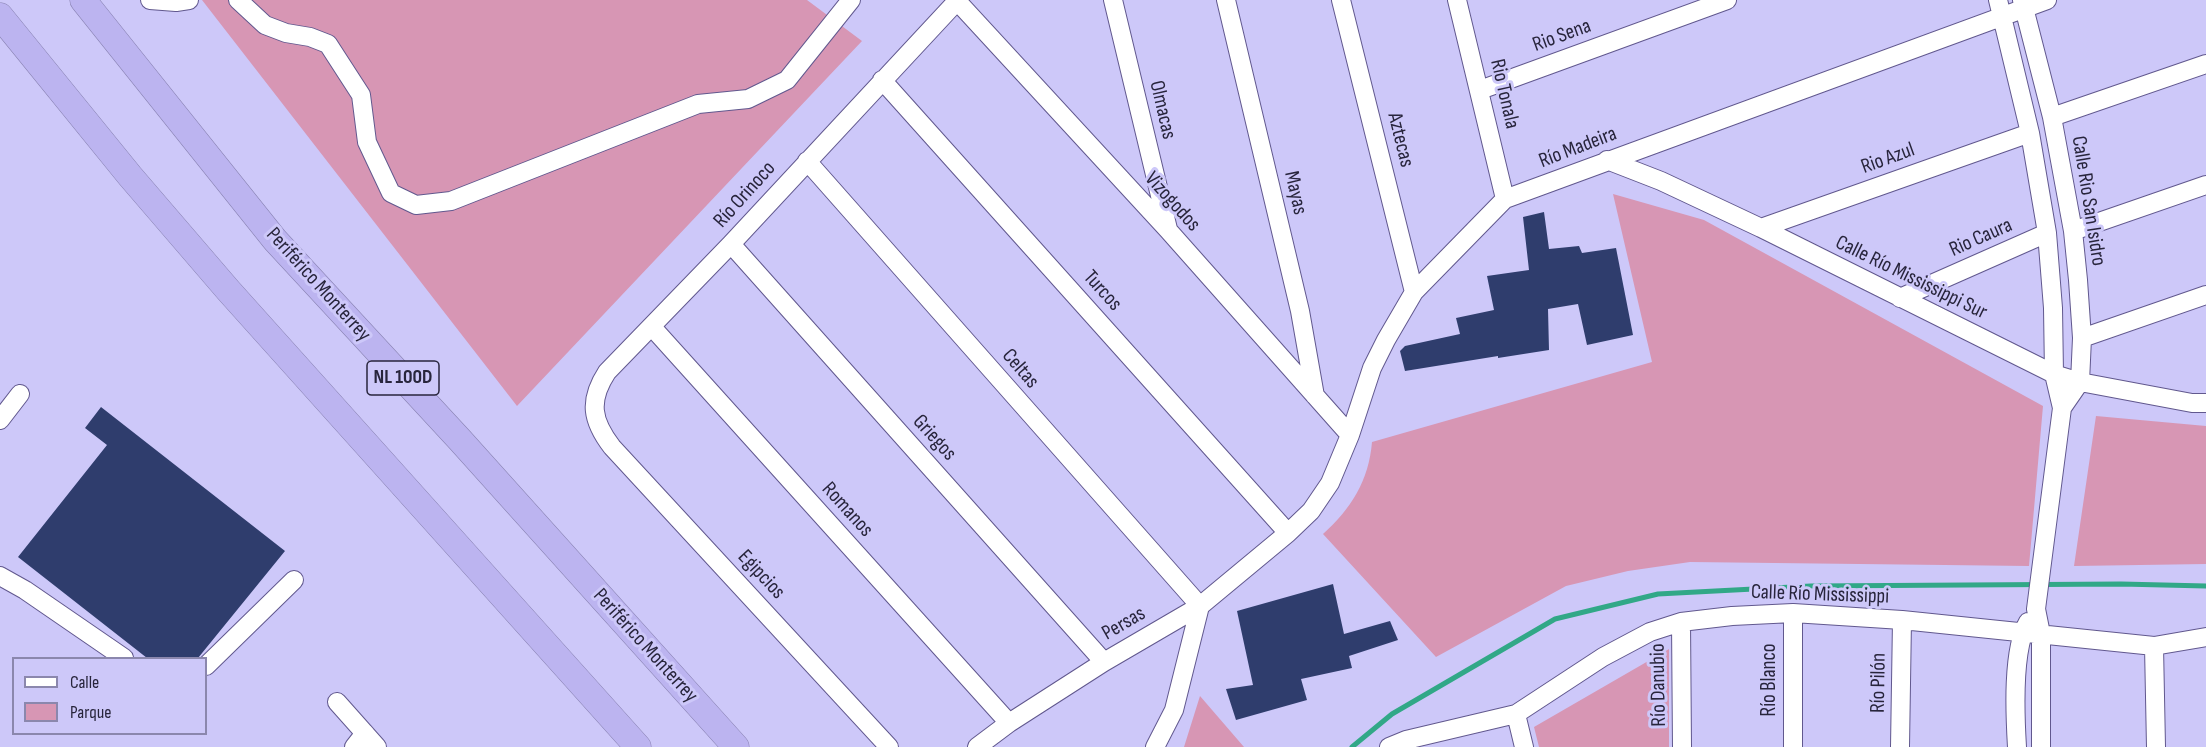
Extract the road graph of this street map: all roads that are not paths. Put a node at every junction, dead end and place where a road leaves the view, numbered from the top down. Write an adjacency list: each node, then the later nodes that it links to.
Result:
1 (83, 0): 66 (highway, Periférico Monterrey / NL 100D)
2 (150, 0): 3 (street)
3 (189, 0)
4 (238, 0): 5 (street)
5 (851, 0)
6 (1113, 0): 26 (street, Olmacas)
7 (1226, 0): 38 (street, Mayas)
8 (1341, 0): 30 (street, Aztecas)
9 (1457, 0): 18 (street, Rio Tonala)
10 (1727, 0): 18 (street, Rio Sena)
11 (2047, 0): 13 (street, Río Madeira)
12 (958, 1): 17 (street, Río Orinoco); 26 (street, Vizogodos)
13 (2023, 4): 14 (street, Río Madeira); 19 (street, Calle Rio San Isidro)
14 (2000, 8): 20 (street); 21 (street, Río Madeira)
15 (0, 16): 65 (highway)
16 (2206, 64): 19 (street)
17 (882, 80): 22 (street, Río Orinoco); 44 (street, Turcos)
18 (1480, 90): 24 (street, Rio Tonala)
19 (2052, 117): 27 (street, Calle Rio San Isidro)
20 (2030, 133): 25 (street, Rio Azul); 28 (street)
21 (1607, 160): 24 (street, Río Madeira); 25 (street, Calle Río Mississippi Sur)
22 (807, 161): 29 (street, Río Orinoco); 48 (street, Celtas)
23 (2206, 185): 27 (street)
24 (1505, 199): 30 (street, Río Madeira)
25 (1761, 228): 32 (street, Calle Río Mississippi Sur)
26 (1168, 230): 38 (street, Vizogodos)
27 (2073, 231): 34 (street, Calle Rio San Isidro)
28 (2048, 233): 32 (street, Rio Caura); 35 (street)
29 (731, 244): 33 (street, Río Orinoco); 57 (street, Griegos)
30 (1414, 292): 43 (street, Río Madeira)
31 (2206, 296): 34 (street)
32 (1900, 298): 35 (street, Calle Río Mississippi Sur)
33 (652, 327): 42 (street, Río Orinoco); 61 (street, Romanos)
34 (2082, 338): 36 (street, Calle Rio San Isidro)
35 (2054, 374): 36 (street, Calle Río Mississippi Sur); 40 (street)
36 (2080, 382): 39 (street, Calle Río Mississippi Sur); 40 (street)
37 (20, 394): 41 (street)
38 (1316, 397): 43 (street, Vizogodos)
39 (2206, 402)
40 (2062, 408): 47 (street)
41 (0, 420)
42 (601, 433): 67 (street, Egipcios)
43 (1350, 435): 44 (street, Río Madeira)
44 (1288, 533): 48 (street, Persas)
45 (0, 576): 56 (street)
46 (294, 580): 58 (street)
47 (2036, 603): 52 (street); 53 (street)
48 (1200, 606): 57 (street, Persas); 69 (street)
49 (1792, 613): 50 (street, Calle Río Mississippi); 51 (street, Calle Río Mississippi); 73 (street, Río Blanco)
50 (1902, 620): 52 (street, Calle Río Mississippi); 74 (street, Río Pilón)
51 (1681, 622): 60 (street, Calle Río Mississippi); 72 (street, Río Danubio)
52 (2022, 632): 53 (street, Calle Río Mississippi); 75 (street)
53 (2041, 634): 55 (street, Calle Río Mississippi); 76 (street)
54 (2206, 637): 55 (street, Calle Río Mississippi)
55 (2154, 646): 77 (street)
56 (123, 657)
57 (1104, 662): 61 (street, Persas)
58 (207, 665)
59 (337, 702): 62 (street)
60 (1516, 714): 63 (street, Calle Río Mississippi); 71 (street)
61 (1009, 723): 68 (street, Persas)
62 (359, 740): 64 (street)
63 (1407, 743): 70 (street, Calle Río Mississippi)
64 (378, 747)
65 (638, 747)
66 (736, 747)
67 (889, 747)
68 (977, 747)
69 (1155, 747)
70 (1389, 747)
71 (1524, 747)
72 (1682, 747)
73 (1793, 747)
74 (1900, 747)
75 (2017, 747)
76 (2042, 747)
77 (2156, 747)

